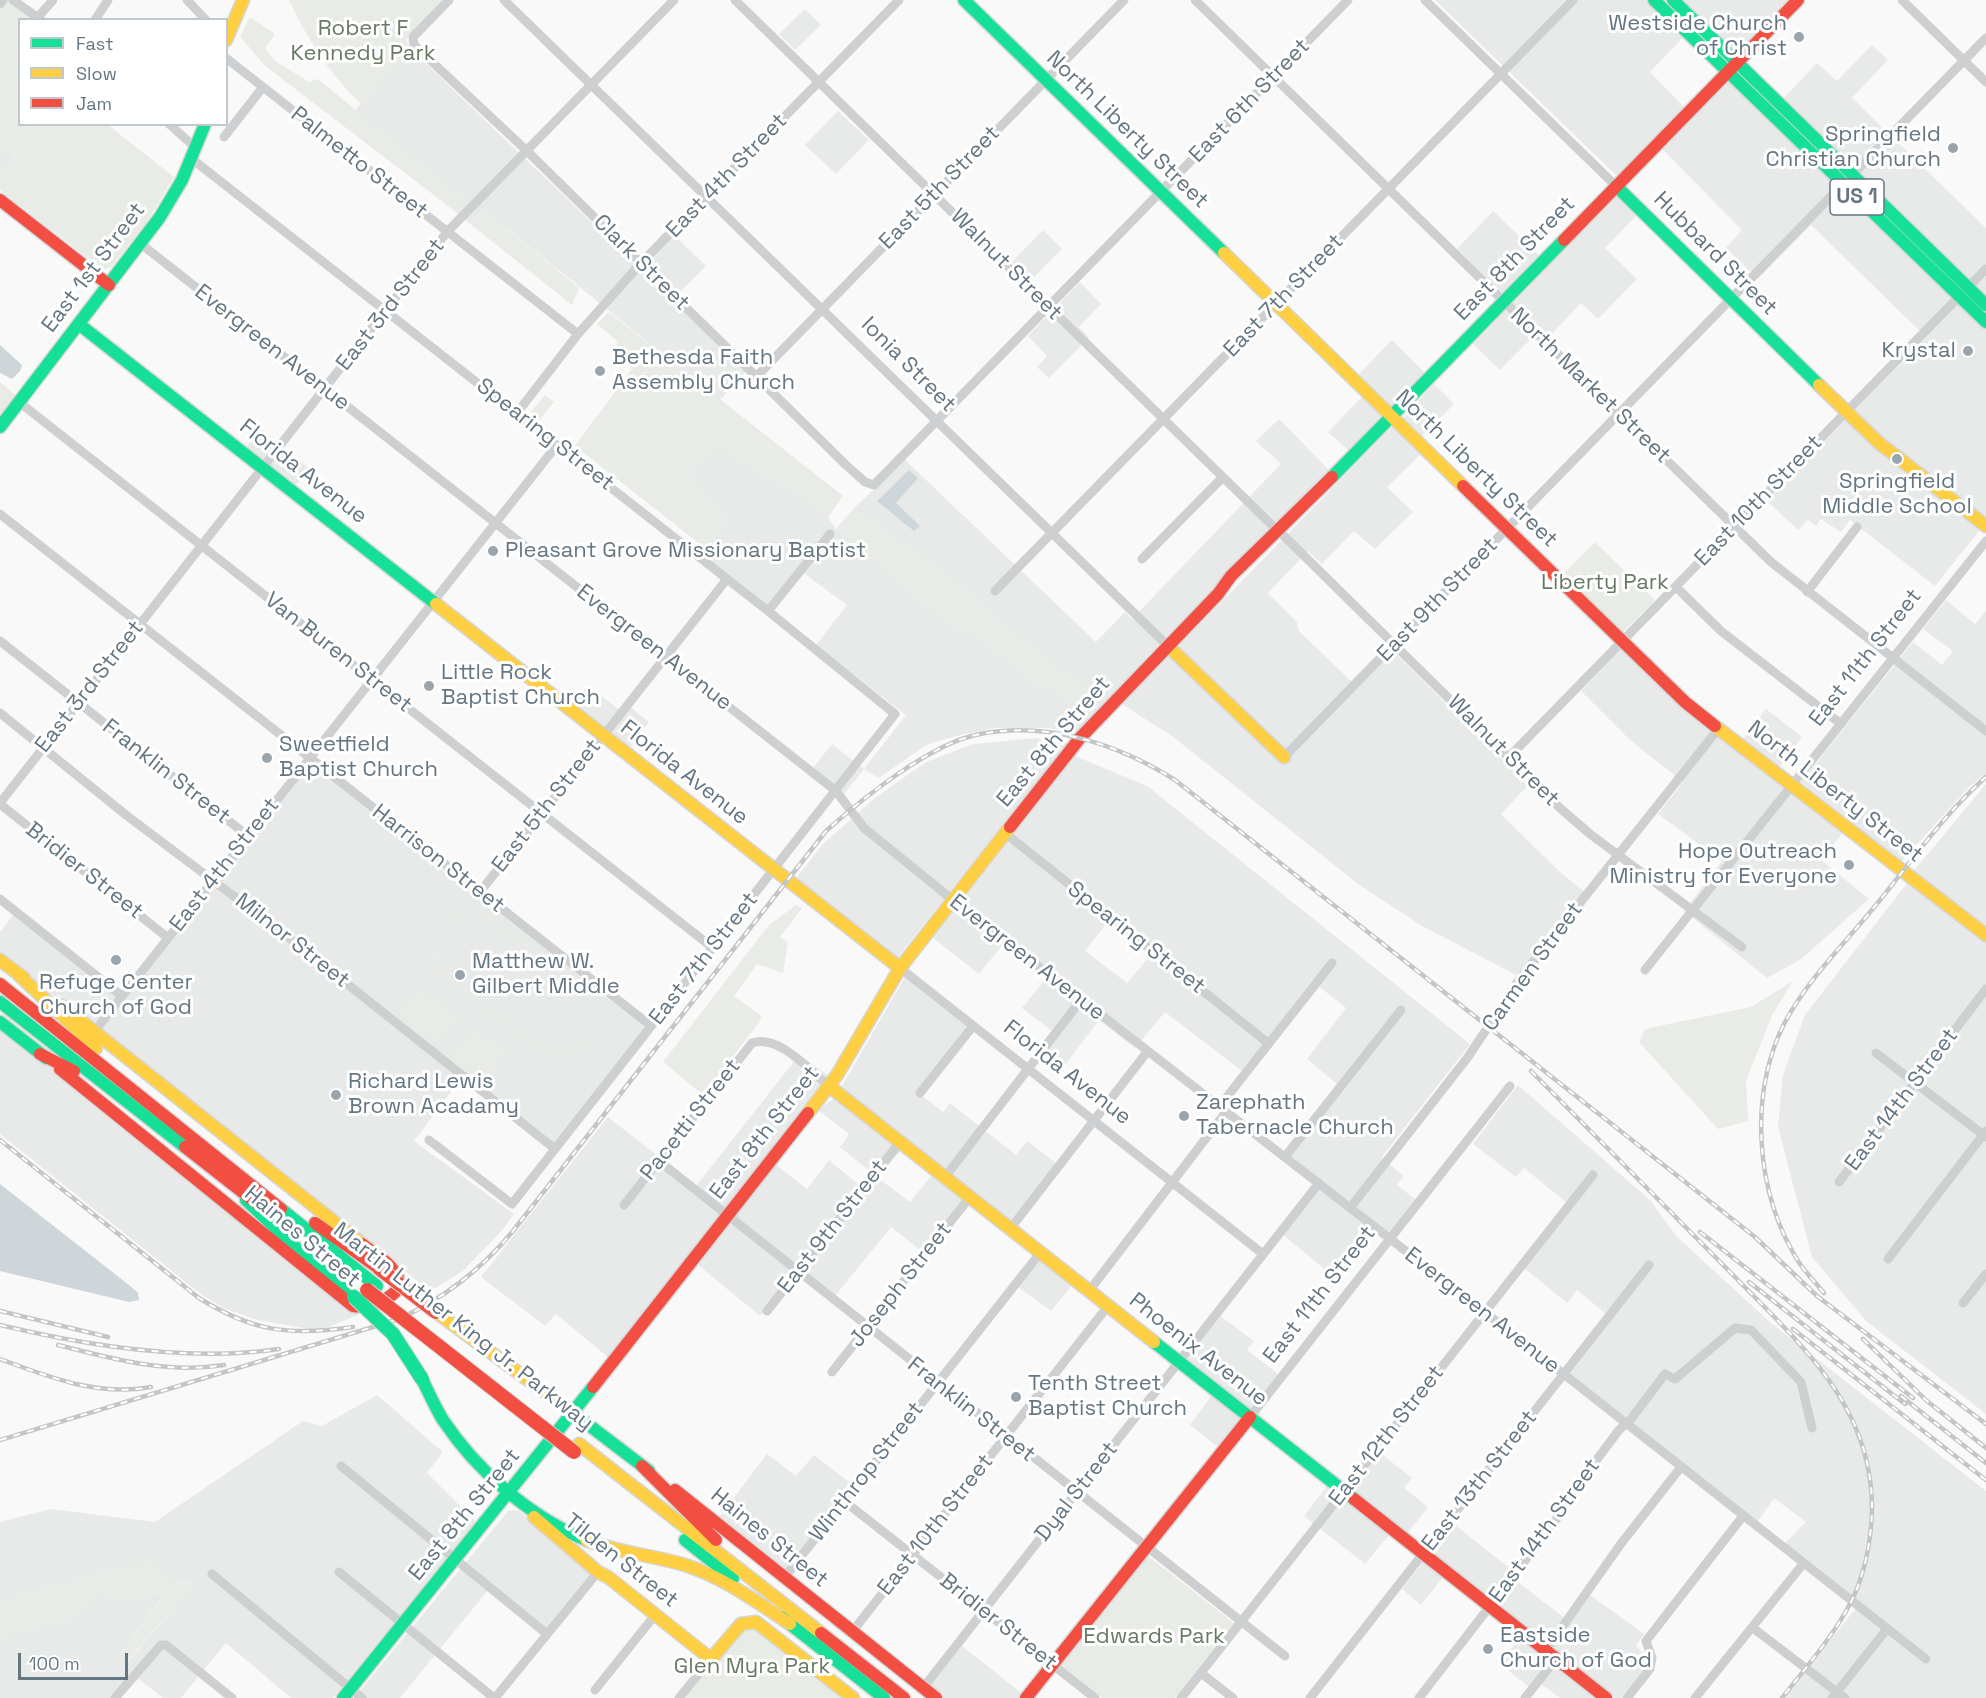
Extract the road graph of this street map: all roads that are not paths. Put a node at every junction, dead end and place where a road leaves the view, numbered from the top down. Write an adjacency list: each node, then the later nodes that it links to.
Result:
1 (3, 0): 22 (street)
2 (13, 0): 23 (street)
3 (53, 0): 23 (street)
4 (108, 0): 24 (street)
5 (187, 0): 25 (street)
6 (243, 0): 26 (main road)
7 (449, 0): 41 (street, Clark Street)
8 (504, 0): 36 (street, Ionia Street)
9 (674, 0): 36 (street, East 3rd Street)
10 (735, 0): 34 (street, Walnut Street)
11 (899, 0): 34 (street, East 4th Street)
12 (964, 0): 33 (main road, North Liberty Street)
13 (1124, 0): 33 (street, East 5th Street)
14 (1195, 0): 32 (street, North Market Street)
15 (1348, 0): 32 (street, East 6th Street)
16 (1425, 0): 31 (street, Hubbard Street)
17 (1573, 0): 31 (street, East 7th Street)
18 (1654, 0): 30 (main road, US 1)
19 (1673, 0): 30 (main road, US 1)
20 (1798, 0): 30 (main road, East 8th Street)
21 (1902, 0): 29 (street)
22 (0, 4)
23 (40, 18)
24 (96, 18)
25 (204, 18)
26 (228, 35)
27 (1986, 38): 29 (street, East 9th Street)
28 (228, 60): 37 (street, Palmetto Street)
29 (1964, 61): 35 (street); 43 (street, East 9th Street)
30 (1732, 67): 43 (main road, US 1); 44 (main road, East 8th Street)
31 (1502, 74): 44 (street, Hubbard Street); 45 (street, East 7th Street)
32 (1274, 77): 45 (street, North Market Street); 46 (street, East 6th Street)
33 (1047, 80): 46 (main road, North Liberty Street); 47 (street, East 5th Street)
34 (819, 82): 47 (street, Walnut Street); 48 (street, East 4th Street)
35 (1986, 82)
36 (591, 85): 41 (street, East 3rd Street); 48 (street, Ionia Street)
37 (263, 87): 40 (street); 50 (street, Palmetto Street)
38 (171, 126): 42 (street, Spearing Street)
39 (204, 126): 42 (main road, East 1st Street)
40 (224, 137)
41 (527, 151): 50 (street, East 3rd Street); 52 (street, Clark Street)
42 (194, 153): 51 (main road, East 1st Street); 61 (street, Spearing Street)
43 (1847, 180): 55 (main road, US 1); 56 (street, East 9th Street)
44 (1616, 186): 56 (main road, Hubbard Street); 57 (main road, East 8th Street)
45 (1389, 189): 57 (street, North Market Street); 58 (street, East 7th Street)
46 (1162, 192): 58 (main road, North Liberty Street); 60 (street, East 6th Street)
47 (934, 195): 60 (street, Walnut Street); 62 (street, East 5th Street)
48 (707, 197): 52 (street, East 4th Street); 62 (street, Ionia Street)
49 (0, 200): 54 (main road)
50 (447, 232): 61 (street, East 3rd Street); 65 (street, Palmetto Street)
51 (141, 244): 54 (main road, East 1st Street); 67 (street, Evergreen Avenue)
52 (641, 263): 65 (street, East 4th Street); 66 (street, Clark Street)
53 (1986, 269): 55 (street, East 10th Street)
54 (110, 285): 64 (main road, East 1st Street)
55 (1963, 292): 59 (main road, US 1); 63 (main road, US 1); 69 (street, East 10th Street)
56 (1731, 299): 69 (main road, Hubbard Street); 71 (street, East 9th Street)
57 (1504, 302): 71 (street, North Market Street); 72 (main road, East 8th Street)
58 (1277, 305): 72 (main road, North Liberty Street); 73 (street, East 7th Street)
59 (1986, 305)
60 (1049, 307): 73 (street, Walnut Street); 74 (street, East 6th Street)
61 (387, 310): 67 (street, East 3rd Street); 70 (street, Spearing Street)
62 (822, 310): 66 (street, East 5th Street); 74 (street, Ionia Street)
63 (1986, 322)
64 (80, 324): 68 (main road, East 1st Street); 77 (main road, Florida Avenue)
65 (578, 334): 70 (street, East 4th Street)
66 (756, 377): 79 (street, Clark Street)
67 (325, 389): 77 (street, East 3rd Street); 81 (street, Evergreen Avenue)
68 (19, 402): 75 (main road, East 1st Street); 90 (street, Van Buren Street)
69 (1847, 411): 82 (street, East 10th Street); 83 (main road, Hubbard Street)
70 (517, 412): 76 (street, Spearing Street)
71 (1619, 414): 82 (street, North Market Street); 85 (street, East 9th Street)
72 (1391, 416): 85 (main road, North Liberty Street); 86 (main road, East 8th Street)
73 (1164, 420): 78 (street, Walnut Street); 88 (street, East 7th Street)
74 (937, 423): 79 (street, East 6th Street); 88 (street, Ionia Street)
75 (0, 426)
76 (557, 444): 81 (street, East 4th Street); 92 (street, Spearing Street)
77 (263, 468): 90 (street, East 3rd Street); 96 (main road, Florida Avenue)
78 (1223, 477): 86 (street, Walnut Street); 91 (street)
79 (874, 485)
80 (0, 514): 98 (street, Harrison Street)
81 (495, 523): 96 (street, East 4th Street); 103 (street, Evergreen Avenue)
82 (1734, 526): 93 (street, East 10th Street); 95 (street, North Market Street)
83 (1986, 526)
84 (1857, 527): 95 (street)
85 (1507, 529): 100 (main road, North Liberty Street); 101 (street, East 9th Street)
86 (1280, 532): 101 (street, Walnut Street); 102 (main road, East 8th Street)
87 (830, 534): 97 (street)
88 (1052, 534): 94 (street, East 7th Street); 102 (street, Ionia Street)
89 (1986, 542): 104 (street, East 11th Street)
90 (201, 545): 98 (street, East 3rd Street); 105 (street, Van Buren Street)
91 (1142, 559)
92 (727, 579): 97 (street, Spearing Street); 103 (street, East 5th Street)
93 (1676, 586): 100 (street, East 10th Street); 109 (street)
94 (994, 591)
95 (1807, 592): 104 (street, North Market Street)
96 (433, 602): 105 (street, East 4th Street); 112 (main road, Florida Avenue)
97 (768, 611): 108 (street, Spearing Street)
98 (140, 624): 106 (street, East 3rd Street); 116 (street, Harrison Street)
99 (0, 641): 106 (street, Franklin Street)
100 (1622, 641): 110 (main road, North Liberty Street); 115 (street, East 10th Street)
101 (1394, 644): 114 (street, East 9th Street); 115 (street, Walnut Street)
102 (1168, 646): 114 (main road, Ionia Street); 121 (main road, East 8th Street)
103 (665, 657): 112 (street, East 5th Street); 118 (street, Evergreen Avenue)
104 (1894, 657): 109 (street, East 11th Street); 111 (street, North Market Street)
105 (372, 679): 116 (street, East 4th Street); 120 (street, Van Buren Street)
106 (78, 703): 113 (street, East 3rd Street); 122 (street, Franklin Street)
107 (0, 712): 113 (street, Milnor Street)
108 (895, 714): 118 (street, East 7th Street)
109 (1841, 724): 117 (street, East 11th Street)
110 (1719, 728): 117 (main road, North Liberty Street); 123 (street, Carmen Street)
111 (1986, 731)
112 (603, 735): 120 (street, East 5th Street); 124 (main road, Florida Avenue)
113 (43, 747): 119 (street, East 3rd Street); 125 (street, Milnor Street)
114 (1284, 757)
115 (1509, 757): 123 (street, Walnut Street)
116 (310, 758): 122 (street, East 4th Street); 126 (street, Harrison Street)
117 (1793, 784): 129 (street, East 11th Street); 130 (main road, North Liberty Street)
118 (836, 791): 124 (street, East 7th Street); 128 (street, Evergreen Avenue)
119 (0, 804): 131 (street, Bridier Street)
120 (541, 813): 126 (street, East 5th Street); 133 (street, Van Buren Street)
121 (1005, 833): 128 (main road, East 8th Street); 150 (street, Spearing Street)
122 (248, 836): 125 (street, East 4th Street)
123 (1618, 855): 129 (street, Walnut Street); 178 (street, Carmen Street)
124 (774, 871): 133 (street, East 7th Street); 136 (main road, Florida Avenue)
125 (214, 880): 131 (street, East 4th Street); 167 (street, Milnor Street)
126 (480, 892): 146 (street, Harrison Street)
127 (0, 898): 141 (street)
128 (953, 900): 136 (main road, East 8th Street); 142 (street, Evergreen Avenue)
129 (1691, 909): 132 (street, Walnut Street); 137 (street, East 11th Street)
130 (1986, 935)
131 (168, 938): 141 (street, East 4th Street)
132 (1742, 947)
133 (713, 948): 146 (street, East 7th Street)
134 (0, 960): 138 (main road, Haines Street)
135 (1332, 963): 150 (street)
136 (900, 968): 147 (street, Florida Avenue); 156 (main road, East 8th Street)
137 (1645, 970)
138 (18, 974): 148 (main road, Haines Street); 161 (main road)
139 (0, 984): 161 (main road, Martin Luther King Jr. Parkway)
140 (1986, 989): 155 (street, East 14th Street)
141 (122, 996): 148 (street, East 4th Street)
142 (1081, 1000): 151 (street, Evergreen Avenue); 154 (street)
143 (0, 1002): 159 (main road, Martin Luther King Jr. Parkway)
144 (1401, 1010): 168 (street)
145 (0, 1022): 153 (main road, Haines Street)
146 (651, 1026): 167 (street, East 7th Street)
147 (973, 1026): 154 (street, Florida Avenue); 158 (street)
148 (94, 1032): 153 (main road, Haines Street)
149 (762, 1039): 156 (street, Phoenix Avenue); 169 (street, Pacetti Street)
150 (1268, 1043): 160 (street)
151 (1147, 1052): 160 (street, Evergreen Avenue); 162 (street)
152 (1876, 1053): 155 (street)
153 (40, 1054): 159 (main road)
154 (1028, 1070): 162 (street, Florida Avenue); 171 (street)
155 (1914, 1083): 163 (street); 172 (street, East 14th Street)
156 (829, 1086): 166 (main road, Phoenix Avenue); 179 (main road, East 8th Street)
157 (1510, 1086): 181 (street, East 11th Street)
158 (920, 1093)
159 (136, 1110): 175 (main road, Martin Luther King Jr. Parkway)
160 (1223, 1110): 168 (street, Evergreen Avenue); 173 (street)
161 (163, 1113): 164 (main road, Martin Luther King Jr. Parkway)
162 (1094, 1122): 173 (street, Florida Avenue); 180 (street)
163 (1985, 1135): 184 (street)
164 (193, 1137): 188 (main road, Martin Luther King Jr. Parkway); 199 (main road, Haines Street, bridge)
165 (429, 1140): 167 (street, East 7th Street)
166 (900, 1142): 171 (main road, Phoenix Avenue); 186 (street, East 9th Street)
167 (555, 1149)
168 (1285, 1157): 174 (street, Evergreen Avenue)
169 (659, 1161): 177 (street, Pacetti Street); 179 (street, Franklin Street)
170 (1593, 1175): 193 (street, East 12th Street)
171 (945, 1178): 176 (main road, Phoenix Avenue)
172 (1839, 1182)
173 (1172, 1183): 183 (street, Florida Avenue); 189 (street)
174 (1319, 1183): 178 (street, Evergreen Avenue); 183 (street, Dyal Street)
175 (236, 1188): 188 (main road, Martin Luther King Jr. Parkway); 209 (main road, bridge)
176 (970, 1197): 180 (main road, Phoenix Avenue); 194 (street, Joseph Street)
177 (624, 1205)
178 (1350, 1208): 181 (street, Evergreen Avenue)
179 (728, 1215): 186 (street, Franklin Street); 199 (main road, East 8th Street)
180 (1010, 1229): 182 (main road, Phoenix Avenue)
181 (1391, 1239): 193 (street, Evergreen Avenue); 200 (street, East 11th Street)
182 (1040, 1253): 189 (main road, Phoenix Avenue); 198 (street, Winthrop Street)
183 (1263, 1254): 195 (street, Dyal Street)
184 (1888, 1259)
185 (1649, 1264): 197 (street, East 13th Street)
186 (798, 1271): 192 (street, East 9th Street); 194 (street, Franklin Street)
187 (1986, 1274): 190 (street)
188 (372, 1288): 204 (main road, Martin Luther King Jr. Parkway)
189 (1089, 1291): 191 (main road, Phoenix Avenue)
190 (1963, 1303)
191 (1108, 1306): 195 (main road, Phoenix Avenue); 203 (street, East 10th Street)
192 (767, 1311)
193 (1484, 1312): 197 (street, Evergreen Avenue); 208 (street, East 12th Street)
194 (868, 1328): 196 (street, Joseph Street); 198 (street, Franklin Street)
195 (1179, 1362): 200 (main road, Phoenix Avenue); 210 (street, Dyal Street)
196 (832, 1372)
197 (1564, 1374): 201 (street, Evergreen Avenue); 214 (street, East 13th Street)
198 (938, 1383): 203 (street, Franklin Street); 211 (street, Winthrop Street)
199 (573, 1413): 206 (main road, Haines Street); 209 (main road, East 8th Street)
200 (1250, 1417): 208 (main road, Phoenix Avenue); 213 (main road, East 11th Street)
201 (1626, 1423): 202 (street, East 14th Street); 207 (street, Evergreen Avenue); 223 (street, East 14th Street)
202 (1812, 1428)
203 (1006, 1437): 210 (street, Franklin Street); 215 (street, East 10th Street)
204 (576, 1448): 222 (main road, Martin Luther King Jr. Parkway); 228 (main road, Martin Luther King Jr. Parkway)
205 (341, 1466): 216 (street)
206 (642, 1466): 221 (main road, Haines Street); 222 (main road)
207 (1681, 1467): 212 (street, Evergreen Avenue); 233 (street)
208 (1343, 1491): 214 (main road, Phoenix Avenue); 226 (street, East 12th Street)
209 (510, 1492): 216 (main road, East 8th Street); 219 (main road, Tilden Street); 228 (main road)
210 (1076, 1493): 213 (street, Franklin Street); 224 (street, Dyal Street)
211 (844, 1501): 215 (street, Bridier Street); 221 (street, Winthrop Street)
212 (1743, 1515): 217 (street, Evergreen Avenue); 260 (street)
213 (1146, 1547): 226 (street, Franklin Street); 237 (main road, East 11th Street)
214 (1423, 1554): 223 (main road, Phoenix Avenue); 256 (street, East 13th Street)
215 (912, 1555): 224 (street, Bridier Street); 231 (street, East 10th Street)
216 (456, 1559): 227 (main road, East 8th Street); 232 (street)
217 (1803, 1564): 229 (street); 230 (street, Evergreen Avenue)
218 (339, 1572): 227 (street)
219 (598, 1572): 225 (main road, Tilden Street); 232 (street)
220 (212, 1574): 241 (street)
221 (784, 1578): 231 (main road, Haines Street)
222 (757, 1581): 250 (main road, Martin Luther King Jr. Parkway)
223 (1490, 1606): 233 (main road, Phoenix Avenue); 257 (street, East 14th Street)
224 (984, 1610): 237 (street, Bridier Street); 239 (street, Dyal Street)
225 (655, 1615): 235 (main road, Tilden Street); 240 (street)
226 (1241, 1622): 234 (street, Franklin Street); 238 (street, East 12th Street)
227 (403, 1624): 241 (main road, East 8th Street); 246 (street)
228 (790, 1624): 249 (main road, Martin Luther King Jr. Parkway)
229 (1753, 1628): 242 (street); 261 (street)
230 (1887, 1629): 236 (street, Evergreen Avenue); 242 (street)
231 (852, 1632): 239 (main road, Haines Street)
232 (547, 1634): 246 (street)
233 (1551, 1654): 258 (street); 259 (main road, Phoenix Avenue)
234 (1285, 1656)
235 (711, 1659): 247 (street); 248 (main road)
236 (1926, 1659)
237 (1053, 1665): 252 (main road, East 11th Street); 253 (street, Bridier Street)
238 (1201, 1673): 254 (street, East 12th Street); 255 (street)
239 (923, 1688): 251 (main road, Haines Street)
240 (595, 1689)
241 (347, 1693): 245 (street)
242 (1838, 1696)
243 (115, 1698): 244 (street)
244 (232, 1698)
245 (362, 1698)
246 (495, 1698)
247 (679, 1698)
248 (853, 1698)
249 (884, 1698)
250 (904, 1698)
251 (936, 1698)
252 (1026, 1698)
253 (1095, 1698)
254 (1180, 1698)
255 (1233, 1698)
256 (1310, 1698)
257 (1419, 1698)
258 (1525, 1698)
259 (1606, 1698)
260 (1627, 1698)
261 (1695, 1698)

